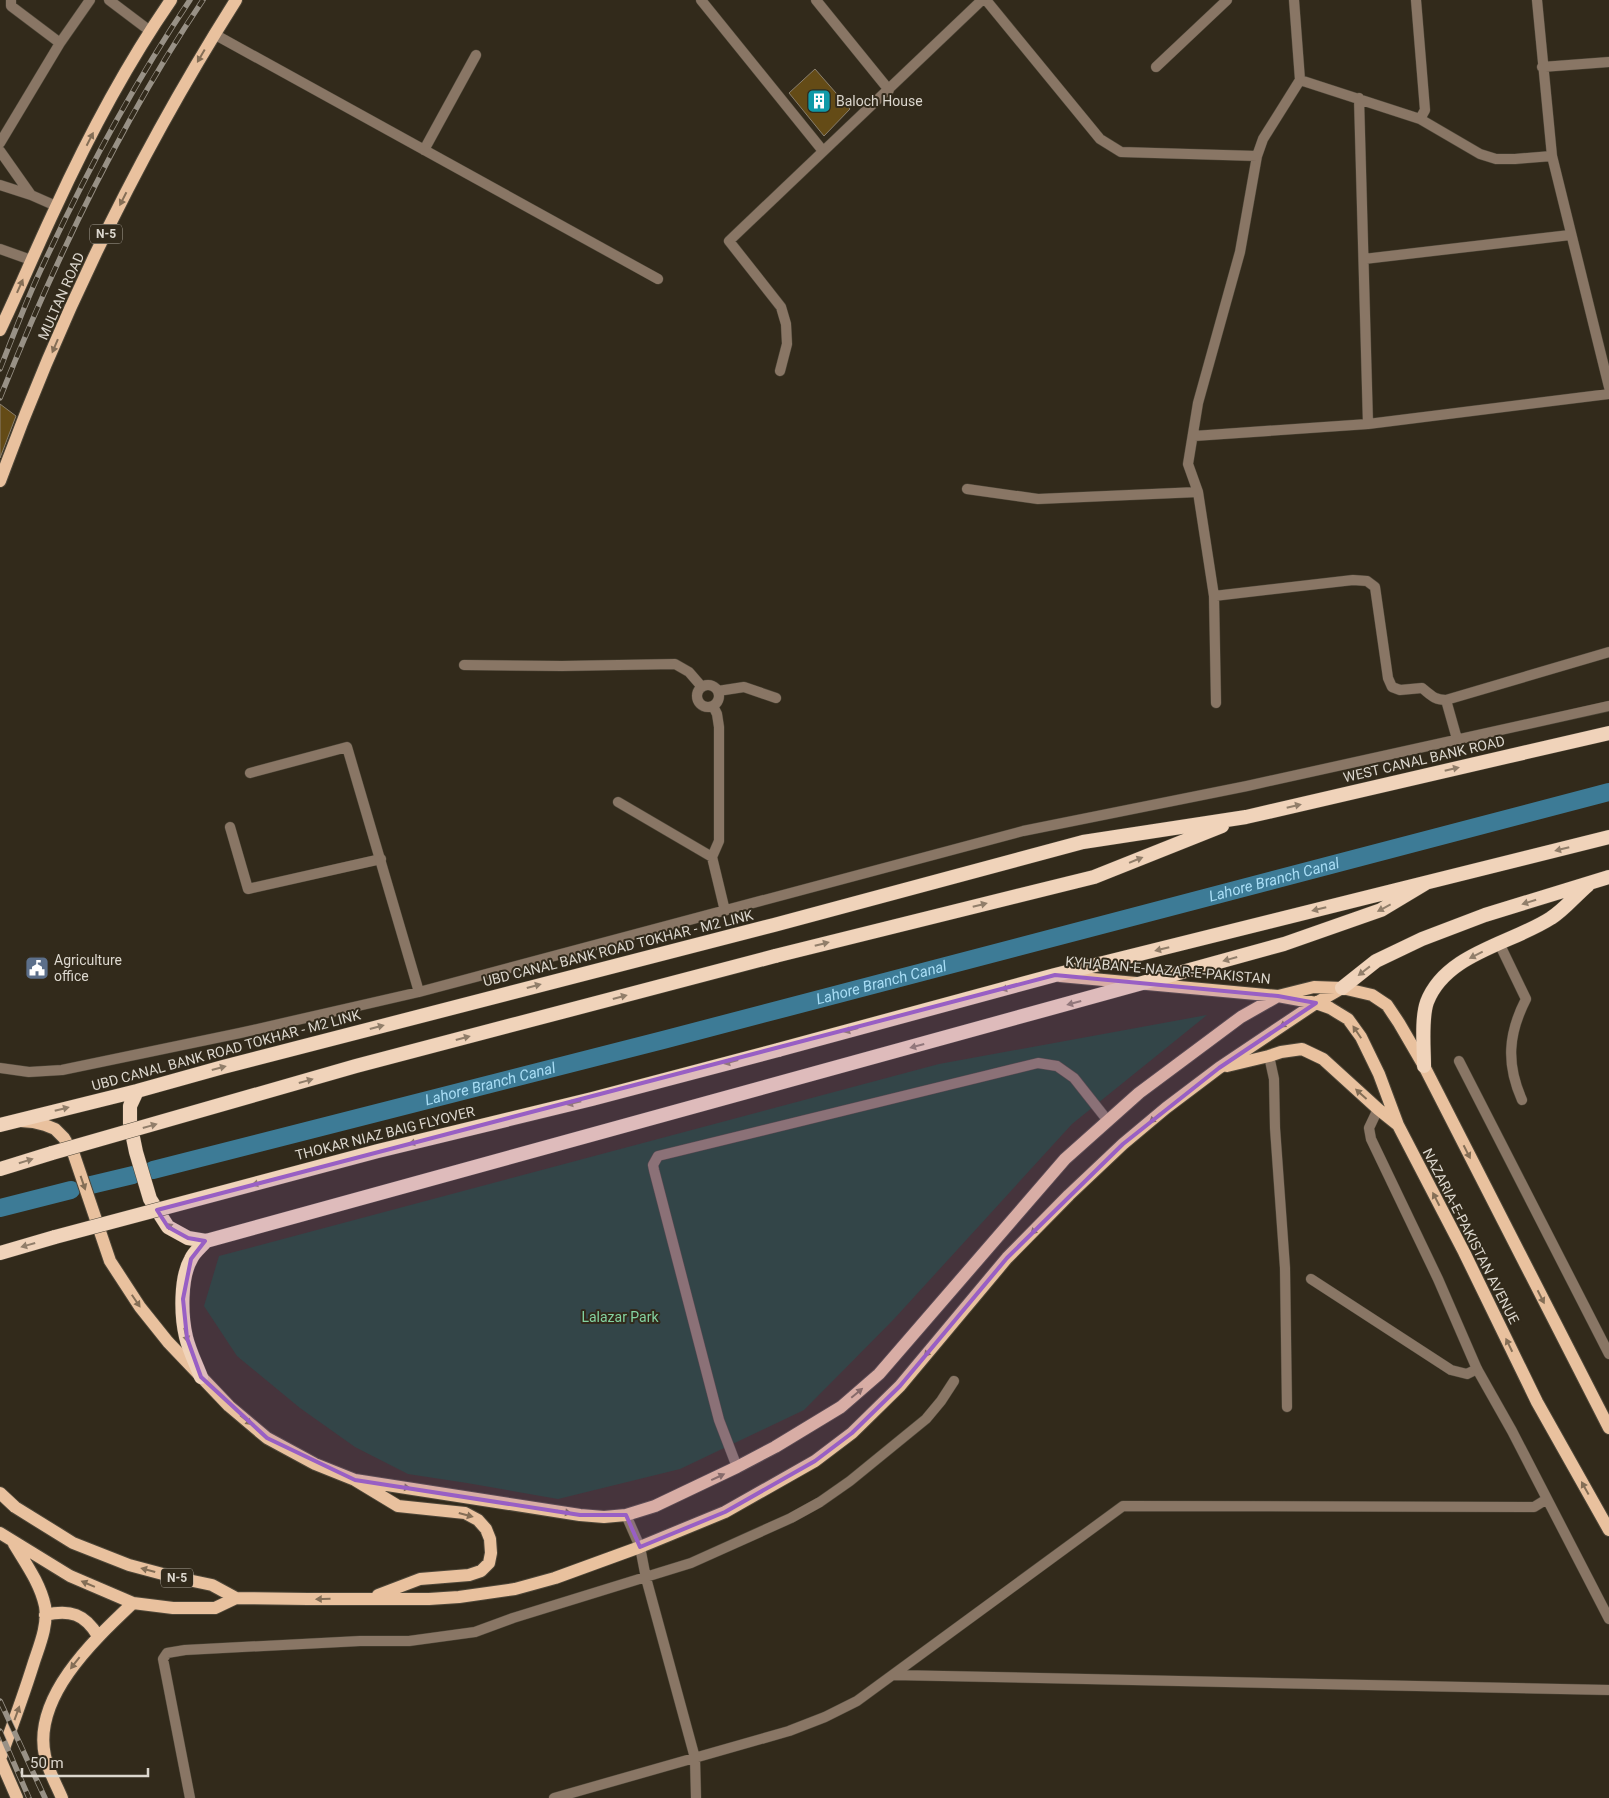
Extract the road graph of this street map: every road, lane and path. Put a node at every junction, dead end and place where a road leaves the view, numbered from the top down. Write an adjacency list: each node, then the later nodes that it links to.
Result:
1 (10, 0): 16 (street)
2 (90, 0): 16 (street)
3 (109, 0): 14 (street)
4 (172, 0): 14 (main road)
5 (236, 0): 15 (main road, MULTAN ROAD / N-5)
6 (702, 0): 28 (street)
7 (816, 0): 22 (street)
8 (982, 0): 22 (street)
9 (986, 0): 29 (street)
10 (1227, 0): 20 (street)
11 (1294, 0): 21 (street)
12 (1416, 0): 24 (street)
13 (1536, 0): 19 (street)
14 (150, 30): 33 (main road, one-way to 14)
15 (214, 34): 26 (street); 45 (main road, MULTAN ROAD / N-5, one-way to 45)
16 (60, 43): 25 (street)
17 (476, 55): 26 (street)
18 (1609, 62): 19 (street)
19 (1542, 66): 30 (street)
20 (1156, 67)
21 (1300, 80): 23 (street); 29 (street)
22 (889, 90): 28 (street)
23 (1359, 98): 24 (street); 36 (street)
24 (1420, 119): 30 (street)
25 (0, 143)
26 (424, 150): 38 (street)
27 (0, 151): 32 (street)
28 (823, 151): 40 (street)
29 (1258, 156): 44 (street)
30 (1552, 156): 34 (street)
31 (0, 185): 32 (street)
32 (31, 195): 33 (street)
33 (56, 206): 37 (main road)
34 (1570, 234): 36 (street); 41 (street)
35 (0, 249): 37 (street)
36 (1364, 259): 43 (street)
37 (31, 260): 39 (main road, one-way to 37)
38 (658, 280)
39 (0, 330)
40 (780, 370)
41 (1609, 387)
42 (1609, 394): 43 (street)
43 (1368, 424): 44 (street)
44 (1194, 436): 47 (street)
45 (0, 480)
46 (967, 489): 47 (street)
47 (1198, 492): 48 (street)
48 (1214, 596): 54 (street); 55 (street)
49 (1609, 652): 54 (street)
50 (464, 665): 51 (street)
51 (702, 687): 52 (street); 56 (street)
52 (718, 691): 53 (street); 56 (street)
53 (776, 698)
54 (1446, 700): 59 (street)
55 (1216, 703)
56 (714, 706): 65 (street)
57 (1609, 706): 59 (street)
58 (1609, 733): 62 (highway, WEST CANAL BANK ROAD, one-way to 58)
59 (1457, 739): 70 (street)
60 (250, 773): 66 (street)
61 (618, 802): 65 (street)
62 (1246, 817): 83 (highway, UBD CANAL BANK ROAD TOKHAR - M2 LINK, one-way to 62); 91 (highway, one-way to 62, bridge)
63 (230, 827): 66 (street)
64 (1609, 836): 69 (highway, THOKAR NIAZ BAIG FLYOVER, one-way to 69)
65 (712, 857): 70 (street)
66 (381, 859): 75 (street)
67 (1609, 877): 68 (highway)
68 (1590, 882): 71 (highway); 74 (highway, one-way to 74)
69 (1426, 883): 72 (highway, THOKAR NIAZ BAIG FLYOVER, one-way to 72); 73 (highway, one-way to 73)
70 (726, 910): 75 (street)
71 (1499, 943): 80 (highway, one-way to 80); 84 (street)
72 (1055, 975): 73 (main road, KYHABAN-E-NAZAR-E-PAKISTAN); 93 (highway, THOKAR NIAZ BAIG FLYOVER, one-way to 93, bridge)
73 (1144, 983): 76 (main road, KYHABAN-E-NAZAR-E-PAKISTAN); 92 (highway, one-way to 92)
74 (1342, 988): 76 (main road); 77 (main road); 80 (main road)
75 (419, 992): 81 (street)
76 (1278, 996): 77 (main road, NAZARIA-E-PAKISTAN AVENUE); 88 (main road)
77 (1316, 1003): 82 (main road, one-way to 82); 90 (main road, NAZARIA-E-PAKISTAN AVENUE, one-way to 77)
78 (1269, 1056): 82 (main road); 85 (main road, one-way to 78); 99 (street)
79 (1458, 1061): 95 (street)
80 (1424, 1066): 100 (main road, one-way to 100)
81 (0, 1068)
82 (1219, 1068): 109 (main road, one-way to 109)
83 (137, 1091): 86 (highway, UBD CANAL BANK ROAD TOKHAR - M2 LINK, one-way to 83); 92 (highway, one-way to 83)
84 (1522, 1100)
85 (1378, 1109): 90 (main road); 96 (street)
86 (15, 1120): 87 (main road, N-5); 89 (highway, UBD CANAL BANK ROAD TOKHAR - M2 LINK); 97 (main road, N-5, one-way to 97, bridge)
87 (0, 1121)
88 (1108, 1121): 101 (main road, one-way to 88); 101 (street)
89 (0, 1125)
90 (1398, 1125): 106 (main road, NAZARIA-E-PAKISTAN AVENUE, one-way to 90)
91 (0, 1169)
92 (206, 1241): 97 (highway, one-way to 97)
93 (0, 1253)
94 (1311, 1279): 96 (street)
95 (1609, 1354)
96 (1477, 1369): 104 (street)
97 (201, 1377): 102 (main road, N-5, one-way to 102)
98 (954, 1381): 110 (street)
99 (1287, 1407)
100 (1609, 1428)
101 (737, 1467): 105 (main road, one-way to 101)
102 (355, 1480): 105 (main road, one-way to 105); 112 (main road, N-5, one-way to 112)
103 (0, 1493): 111 (main road, N-5, one-way to 103)
104 (1547, 1499): 115 (street); 117 (street)
105 (626, 1515): 109 (street)
106 (1609, 1530)
107 (0, 1533): 108 (main road)
108 (13, 1542): 113 (main road, one-way to 108); 114 (main road)
109 (640, 1547): 110 (street); 112 (main road)
110 (646, 1578): 119 (street); 123 (street)
111 (236, 1598): 112 (main road, N-5, one-way to 111); 113 (main road)
112 (372, 1598)
113 (133, 1603): 116 (main road)
114 (46, 1616): 116 (main road); 120 (main road, one-way to 114)
115 (1609, 1619)
116 (98, 1636): 122 (main road, one-way to 122)
117 (893, 1675): 118 (street); 119 (street)
118 (1609, 1690)
119 (695, 1758): 124 (street); 125 (street)
120 (0, 1759): 121 (main road)
121 (17, 1798)
122 (62, 1798)
123 (190, 1798)
124 (554, 1798)
125 (696, 1798)

